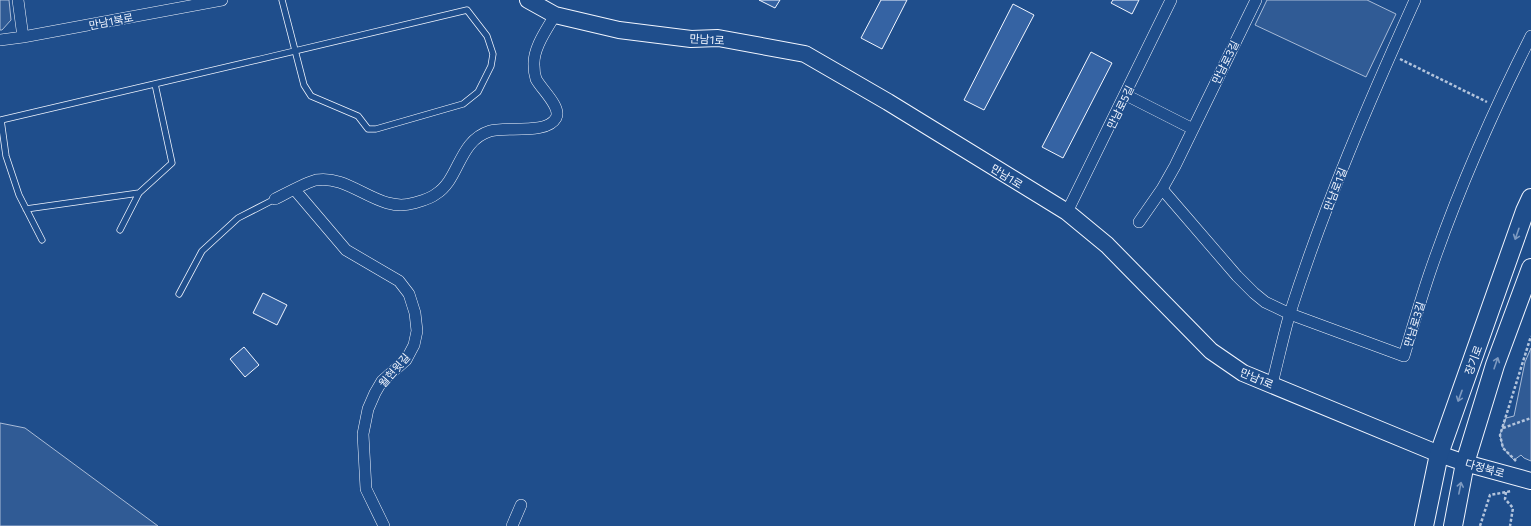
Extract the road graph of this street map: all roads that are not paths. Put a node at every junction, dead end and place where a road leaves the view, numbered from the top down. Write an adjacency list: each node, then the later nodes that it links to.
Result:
1 (18, 0): 10 (street)
2 (222, 0): 10 (street, 만남1북로)
3 (282, 0): 12 (lane)
4 (528, 0): 8 (street, 만남1로)
5 (1171, 0): 14 (street, 만남로5길)
6 (1256, 0): 15 (street, 만남로3길)
7 (1415, 0): 28 (street, 만남로1길)
8 (555, 15): 17 (street); 22 (street, 만남1로)
9 (1531, 36): 28 (street, 만남로3길)
10 (22, 37): 11 (street, 만남1북로)
11 (0, 40)
12 (295, 51): 12 (lane); 13 (lane)
13 (156, 84): 18 (lane); 21 (lane)
14 (1126, 95): 15 (street); 22 (street, 만남로5길)
15 (1193, 129): 16 (street, 만남로3길)
16 (1162, 189): 23 (street, 만남로3길); 28 (street, 만남로3길)
17 (296, 190): 20 (street); 34 (street, 월현윗길)
18 (139, 193): 21 (lane); 24 (lane)
19 (1531, 198): 30 (main road, 장기로, one-way to 30)
20 (275, 199): 27 (lane)
21 (26, 209): 25 (lane)
22 (1067, 212): 29 (street, 만남1로)
23 (1139, 222)
24 (120, 230)
25 (42, 240)
26 (1531, 268): 31 (main road, 장기로, one-way to 26)
27 (178, 294)
28 (1290, 314): 29 (street, 만남로1길)
29 (1272, 384): 30 (street, 만남1로)
30 (1439, 454): 31 (street, 다정북로); 36 (main road, 장기로)
31 (1465, 463): 32 (street, 다정북로); 37 (main road, 장기로, one-way to 31)
32 (1531, 481)
33 (521, 505): 35 (street)
34 (384, 526)
35 (512, 526)
36 (1424, 526)
37 (1453, 526)

